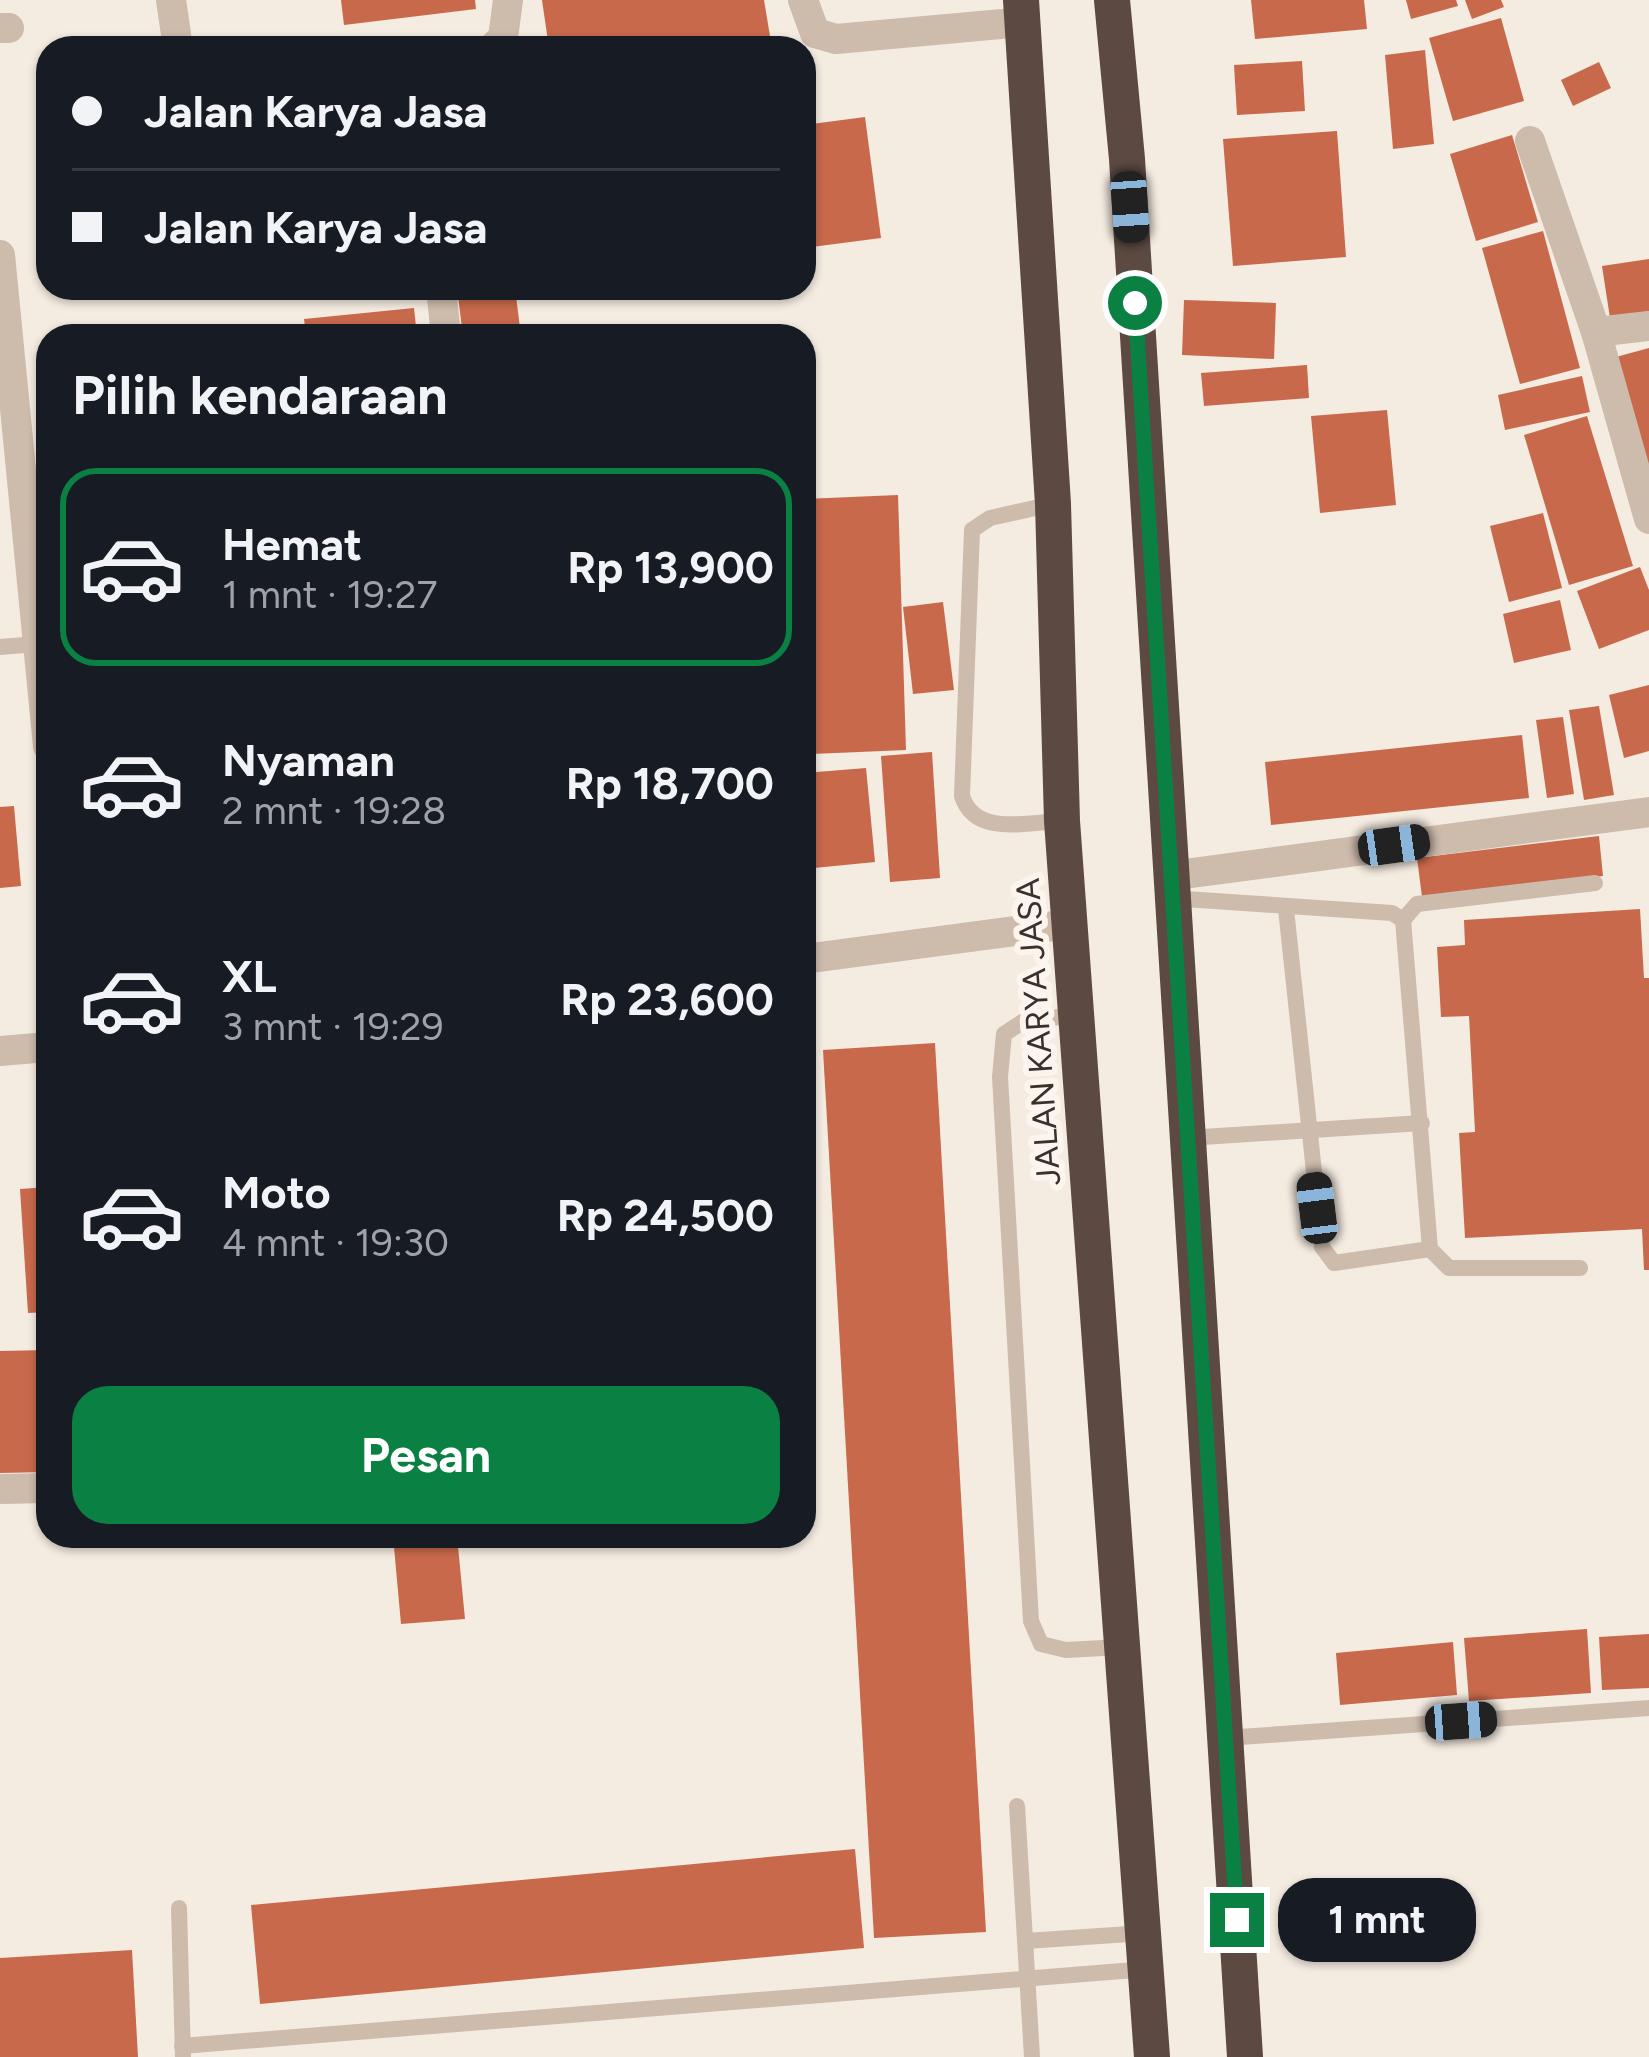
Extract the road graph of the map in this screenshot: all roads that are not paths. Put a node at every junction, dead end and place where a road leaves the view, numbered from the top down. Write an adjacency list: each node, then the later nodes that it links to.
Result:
1 (171, 0): 6 (street)
2 (508, 0): 7 (street)
3 (803, 0): 5 (street)
4 (1112, 0): 20 (highway)
5 (1022, 11): 12 (highway, JALAN KARYA JASA)
6 (176, 36)
7 (503, 36)
8 (1530, 141): 11 (street)
9 (0, 255): 14 (street)
10 (1649, 326): 11 (street)
11 (1596, 332): 13 (street)
12 (1054, 503): 18 (highway, JALAN KARYA JASA); 18 (lane)
13 (1649, 519)
14 (36, 633)
15 (36, 644): 16 (lane)
16 (0, 647)
17 (1649, 812): 20 (street)
18 (1062, 821): 23 (highway, JALAN KARYA JASA)
19 (1595, 883): 22 (lane)
20 (1169, 887): 21 (lane); 30 (highway)
21 (1286, 909): 22 (lane); 29 (lane)
22 (1403, 920): 28 (lane)
23 (1069, 924): 24 (street); 25 (highway, JALAN KARYA JASA)
24 (816, 957)
25 (1076, 1015): 35 (highway, JALAN KARYA JASA); 35 (lane)
26 (36, 1048): 27 (street)
27 (0, 1051)
28 (1422, 1124): 29 (lane); 31 (lane)
29 (1307, 1131): 30 (lane); 31 (lane)
30 (1187, 1138): 37 (highway)
31 (1430, 1249): 32 (lane)
32 (1580, 1268)
33 (0, 1489): 34 (street)
34 (36, 1489)
35 (1123, 1648): 41 (highway, JALAN KARYA JASA)
36 (1649, 1708): 37 (lane)
37 (1226, 1738): 46 (highway)
38 (1017, 1806): 40 (lane)
39 (178, 1908): 43 (lane)
40 (1026, 1941): 41 (lane); 42 (lane)
41 (1146, 1951): 42 (lane); 45 (highway, JALAN KARYA JASA)
42 (1024, 1981): 43 (lane); 44 (lane)
43 (183, 2052)
44 (1031, 2057)
45 (1152, 2057)
46 (1245, 2057)

